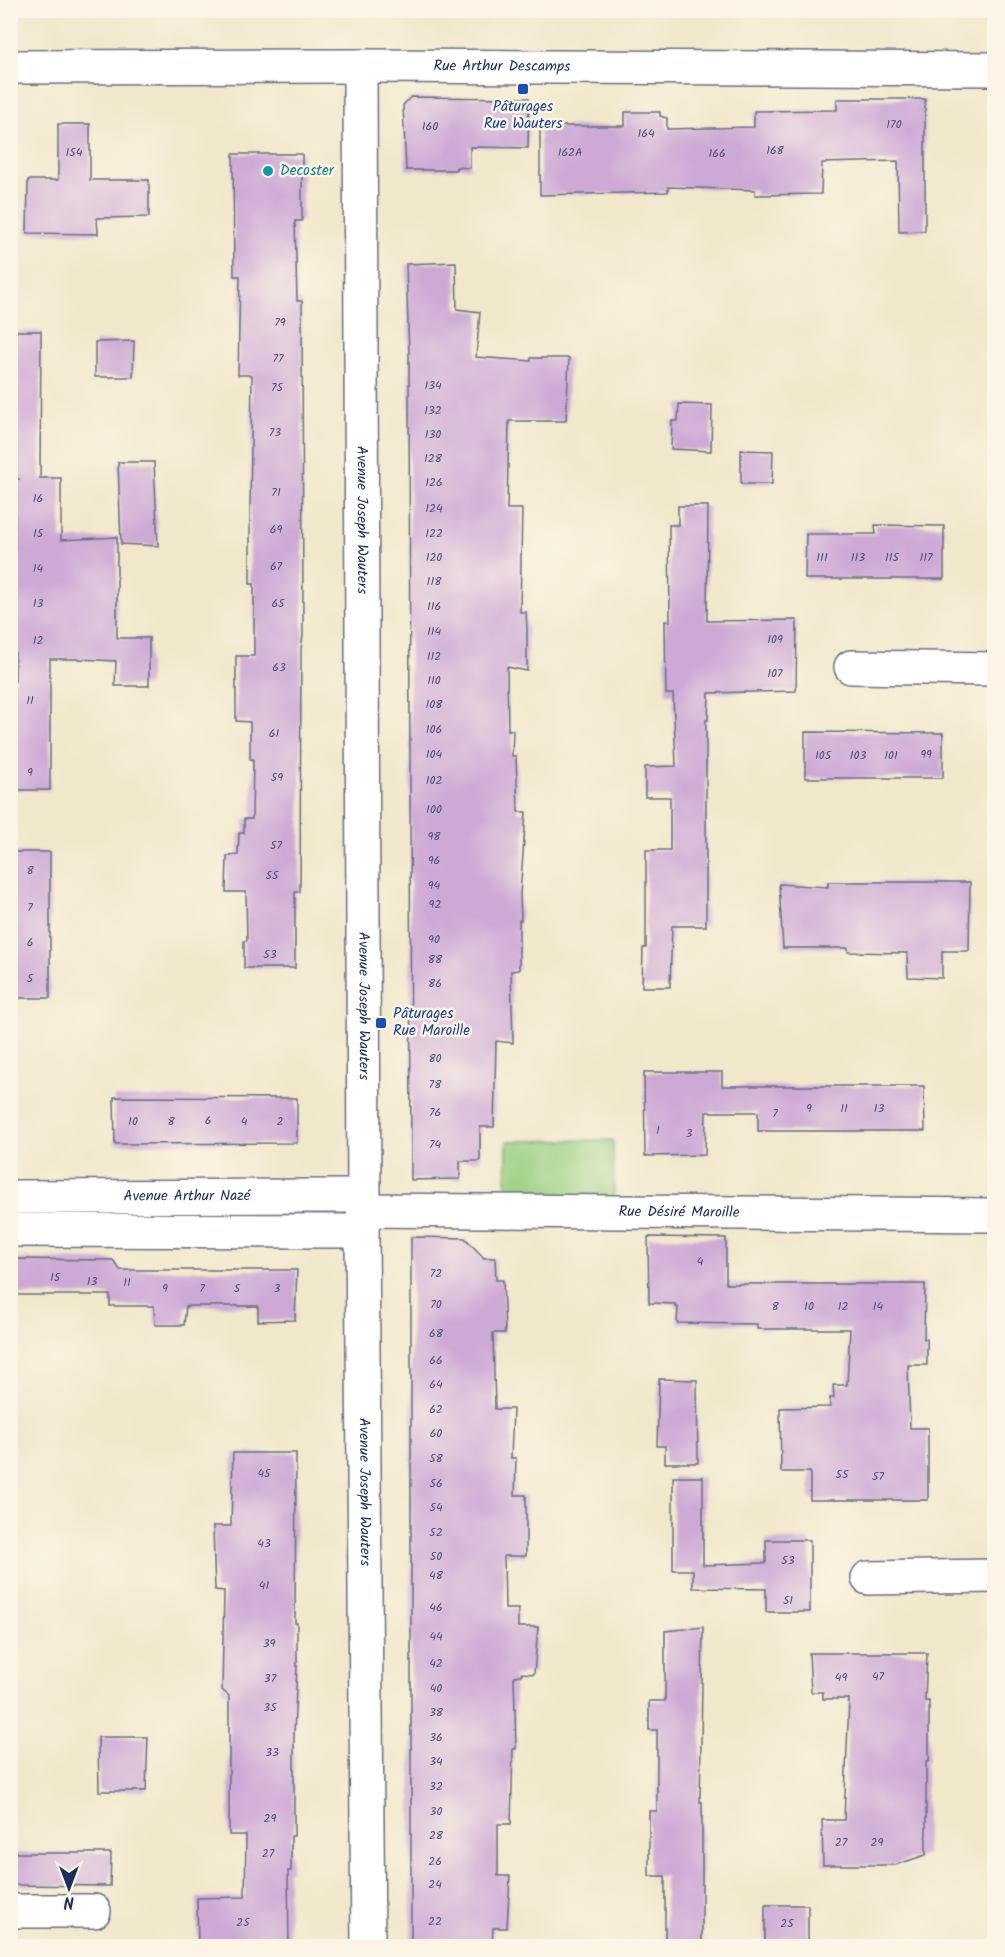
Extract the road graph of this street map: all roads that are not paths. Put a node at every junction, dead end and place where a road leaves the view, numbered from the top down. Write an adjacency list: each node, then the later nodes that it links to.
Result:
1 (360, 66): 2 (street, Rue Arthur Descamps); 3 (street, Rue Arthur Descamps); 7 (street, Avenue Joseph Wauters)
2 (10, 67)
3 (994, 69)
4 (851, 666): 5 (street)
5 (994, 669)
6 (10, 1197): 7 (street, Avenue Arthur Nazé)
7 (363, 1212): 8 (street, Rue Désiré Maroille); 9 (street); 14 (street, Avenue Joseph Wauters)
8 (994, 1215)
9 (10, 1230)
10 (994, 1576): 11 (street)
11 (868, 1578)
12 (10, 1911): 13 (street)
13 (94, 1911)
14 (368, 1947)

